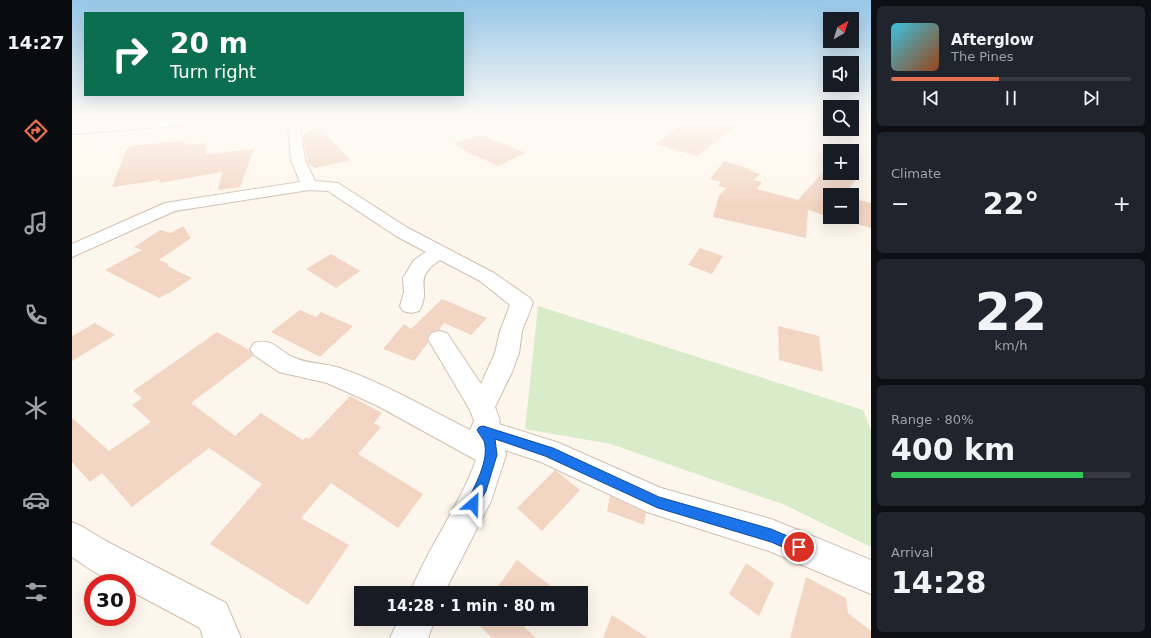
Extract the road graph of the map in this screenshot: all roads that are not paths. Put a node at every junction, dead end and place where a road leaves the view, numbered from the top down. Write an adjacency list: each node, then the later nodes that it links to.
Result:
1 (297, 147): 2 (street)
2 (309, 185): 3 (street); 4 (street)
3 (72, 250)
4 (440, 252): 5 (street); 8 (street)
5 (411, 306)
6 (439, 339): 8 (street)
7 (262, 349): 8 (street)
8 (486, 431): 10 (street); 11 (street)
9 (72, 538): 13 (street)
10 (871, 577)
11 (430, 586)
12 (414, 626): 14 (street)
13 (222, 638)
14 (409, 638)

